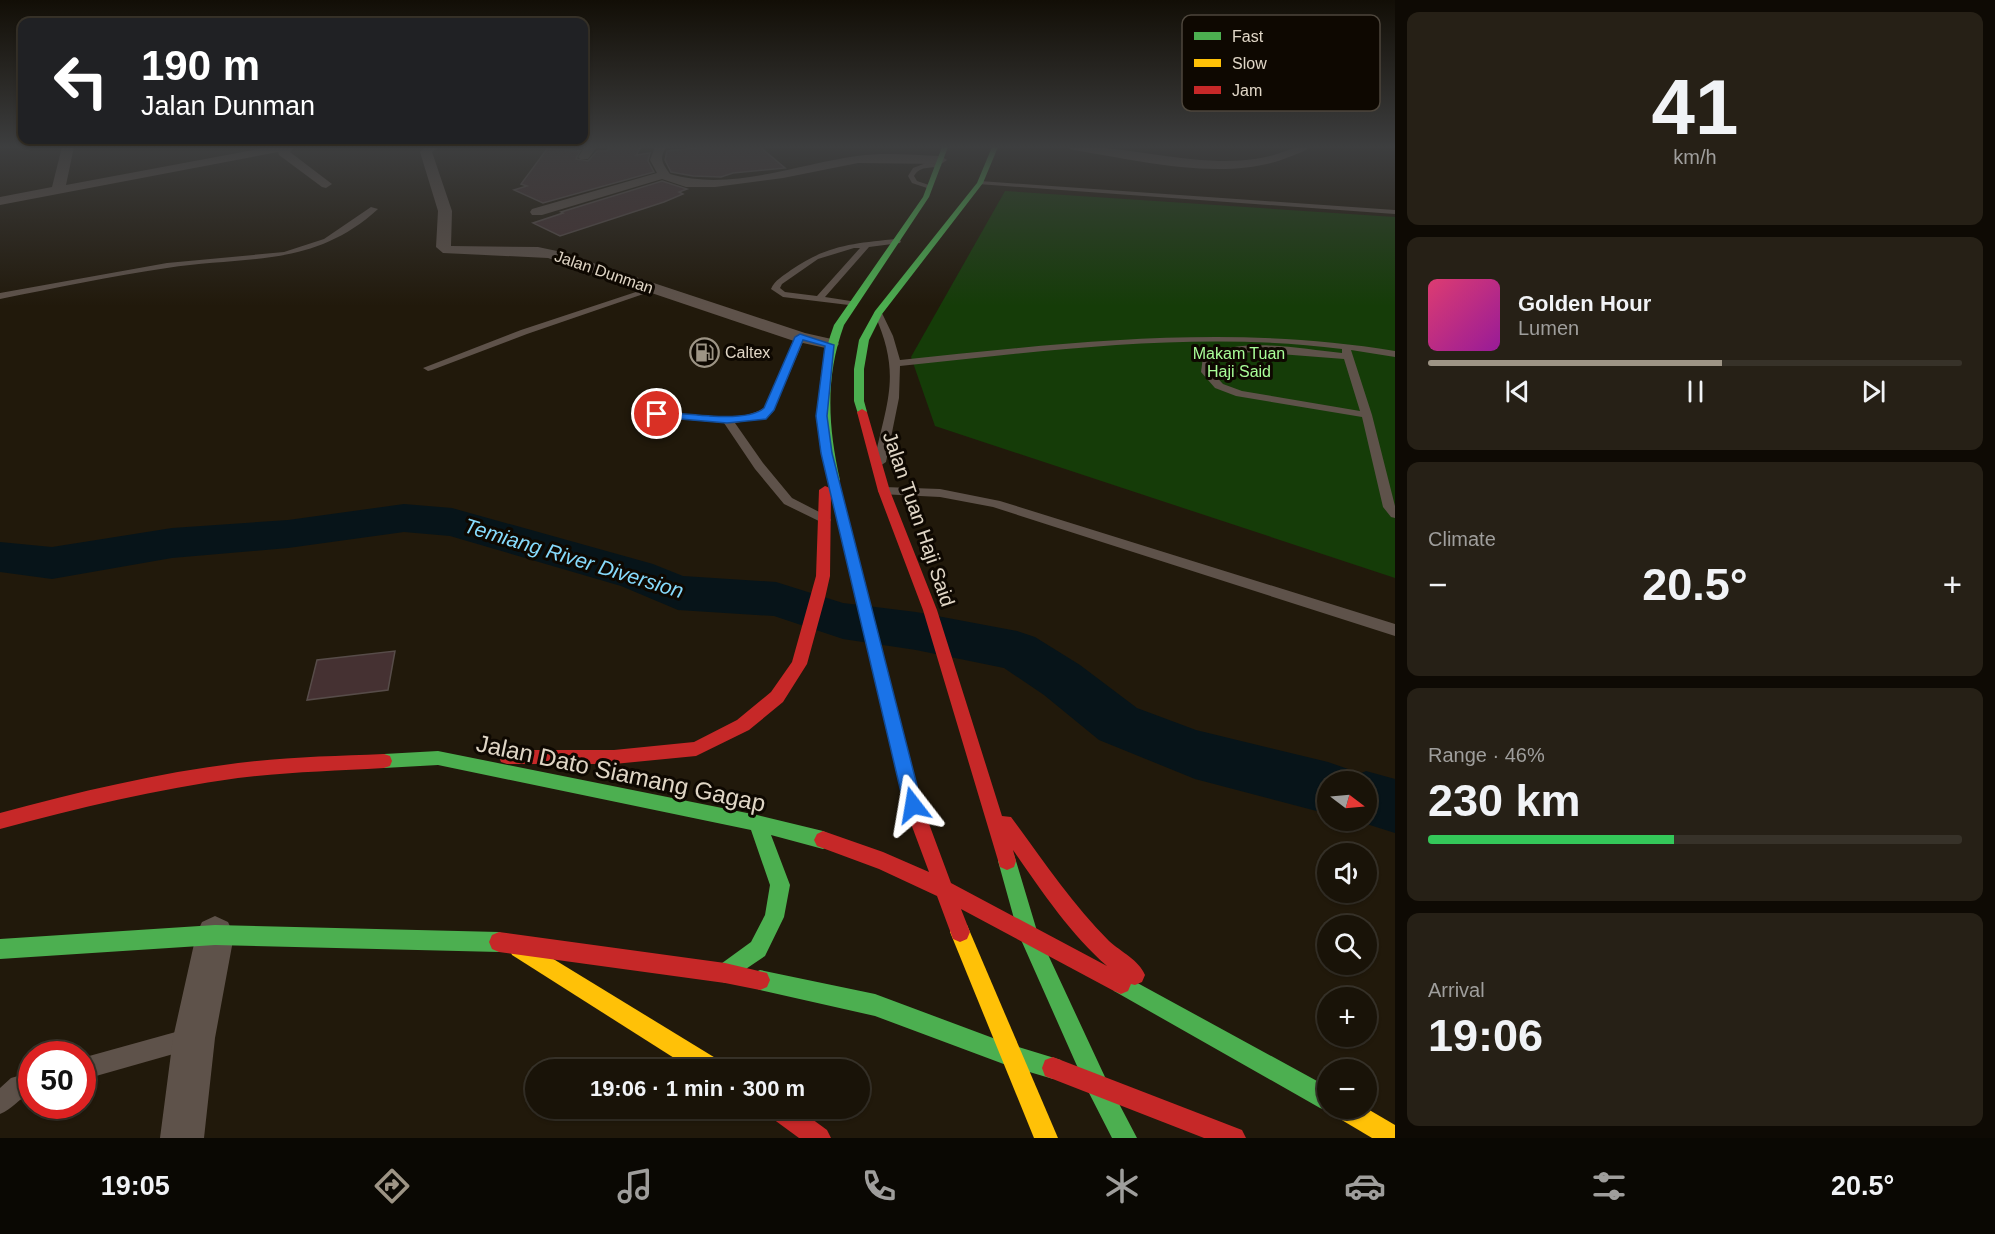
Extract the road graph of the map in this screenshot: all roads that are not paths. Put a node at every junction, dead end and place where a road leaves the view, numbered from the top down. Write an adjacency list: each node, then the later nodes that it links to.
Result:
1 (441, 200): 11 (street, Jalan Dunman)
2 (578, 200): 7 (street)
3 (922, 200): 9 (main road)
4 (967, 200): 15 (main road, Jalan Tuan Haji Said)
5 (1225, 200): 8 (lane)
6 (374, 209): 12 (lane)
7 (537, 212)
8 (1395, 212)
9 (897, 241): 10 (lane); 14 (main road)
10 (867, 244): 13 (lane); 13 (lane)
11 (654, 289): 16 (street, Jalan Dunman); 24 (lane)
12 (0, 296)
13 (819, 299): 14 (lane)
14 (854, 304): 18 (main road)
15 (878, 313): 23 (lane); 29 (main road, Jalan Tuan Haji Said)
16 (800, 337): 18 (street, Jalan Dunman); 27 (lane)
17 (1195, 338): 19 (lane); 20 (lane); 23 (lane)
18 (830, 345): 28 (main road)
19 (1344, 345): 21 (lane); 22 (lane)
20 (1214, 352): 22 (lane); 26 (lane)
21 (1395, 354)
22 (1348, 357): 26 (lane)
23 (896, 363): 29 (lane)
24 (428, 368)
25 (657, 414): 27 (lane)
26 (1367, 415): 31 (lane)
27 (727, 420): 32 (lane)
28 (827, 453): 32 (main road); 38 (main road)
29 (878, 469): 30 (main road, Jalan Tuan Haji Said)
30 (884, 491): 33 (lane); 35 (main road, Jalan Tuan Haji Said)
31 (1395, 514)
32 (825, 520): 34 (main road)
33 (1395, 630)
34 (438, 758): 36 (main road, Jalan Dato Siamang Gagap); 37 (main road, Jalan Dato Siamang Gagap)
35 (988, 800): 39 (main road, Jalan Tuan Haji Said); 44 (main road)
36 (0, 821)
37 (757, 823): 38 (main road, Jalan Dato Siamang Gagap); 43 (main road)
38 (943, 889): 39 (main road, Jalan Dato Siamang Gagap); 46 (main road)
39 (1028, 933): 44 (main road, Jalan Dato Siamang Gagap); 49 (main road, Jalan Tuan Haji Said)
40 (215, 935): 41 (main road); 42 (main road); 45 (street)
41 (509, 942): 43 (main road); 47 (main road)
42 (0, 950)
43 (725, 973): 46 (main road)
44 (1194, 1023): 51 (main road)
45 (194, 1038): 48 (lane); 55 (street)
46 (1010, 1055): 49 (main road); 57 (main road)
47 (696, 1059)
48 (96, 1065)
49 (1098, 1085): 58 (main road, Jalan Tuan Haji Said); 59 (main road)
50 (18, 1087): 52 (lane)
51 (1317, 1094)
52 (0, 1103)
53 (792, 1119): 56 (main road)
54 (1362, 1119): 60 (main road)
55 (182, 1138)
56 (819, 1138)
57 (1046, 1138)
58 (1125, 1138)
59 (1234, 1138)
60 (1395, 1138)

